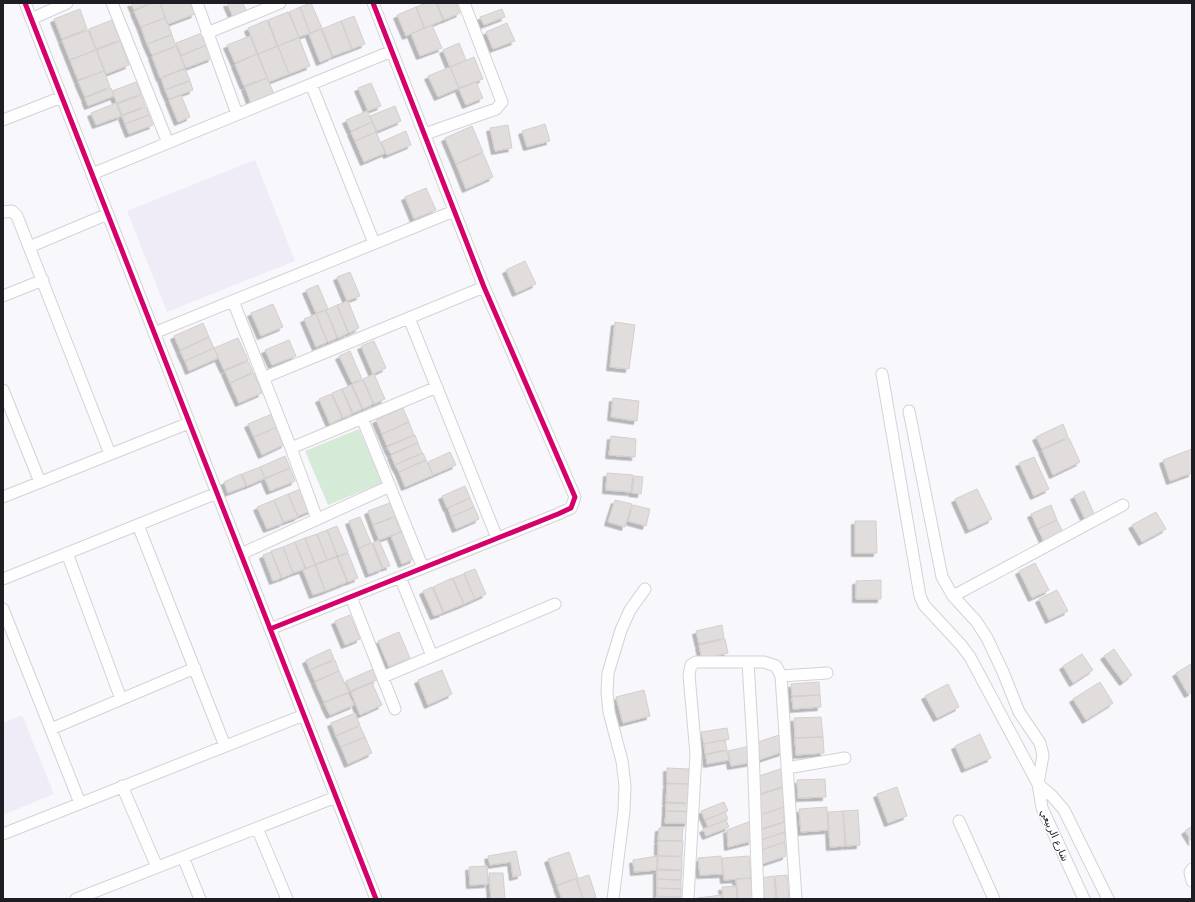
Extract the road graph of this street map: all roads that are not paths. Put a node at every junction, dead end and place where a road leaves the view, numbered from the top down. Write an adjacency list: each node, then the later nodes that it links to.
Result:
1 (25, 3): 8 (street)
2 (67, 3): 8 (street)
3 (112, 3): 16 (street)
4 (197, 3): 9 (street)
5 (277, 3): 9 (street)
6 (373, 3): 10 (street)
7 (464, 3): 15 (street)
8 (31, 18): 12 (street)
9 (207, 32): 13 (street)
10 (392, 51): 11 (street); 15 (street)
11 (311, 84): 13 (street); 21 (street)
12 (62, 98): 14 (street); 17 (street)
13 (237, 114): 16 (street)
14 (3, 120)
15 (425, 134): 18 (street)
16 (168, 143): 17 (street)
17 (92, 174): 20 (street)
18 (454, 211): 21 (street); 24 (street)
19 (3, 212): 22 (street)
20 (108, 214): 22 (street); 28 (street)
21 (374, 243): 26 (street)
22 (29, 247): 23 (street)
23 (43, 280): 25 (street); 37 (street)
24 (484, 287): 27 (street); 45 (street)
25 (3, 296)
26 (233, 301): 28 (street); 30 (street)
27 (409, 318): 30 (street); 31 (street)
28 (154, 333): 35 (street)
29 (882, 374): 70 (street)
30 (263, 378): 36 (street)
31 (436, 387): 34 (street); 45 (street)
32 (3, 390): 38 (street)
33 (909, 411): 52 (street)
34 (362, 418): 36 (street); 39 (street)
35 (189, 423): 37 (street); 40 (street)
36 (291, 448): 43 (street)
37 (110, 454): 38 (street)
38 (40, 482): 41 (street)
39 (390, 486): 43 (street); 48 (street)
40 (217, 493): 44 (street); 47 (street)
41 (3, 497)
42 (1123, 505): 52 (street)
43 (317, 519): 47 (street)
44 (138, 525): 46 (street); 59 (street)
45 (497, 538): 48 (street)
46 (67, 553): 50 (street); 63 (street)
47 (241, 554): 56 (street)
48 (423, 568): 49 (street)
49 (400, 577): 53 (street); 57 (street)
50 (3, 579)
51 (645, 589): 87 (street)
52 (953, 596): 70 (street)
53 (351, 597): 56 (street); 62 (street)
54 (555, 604): 57 (street)
55 (4, 613): 66 (street)
56 (270, 629): 65 (street)
57 (432, 656): 62 (street)
58 (748, 662): 61 (street); 88 (street); 89 (street)
59 (194, 668): 63 (street); 67 (street)
60 (828, 673): 61 (street)
61 (781, 676): 69 (street)
62 (383, 677): 64 (street)
63 (121, 699): 66 (street)
64 (395, 709)
65 (304, 714): 67 (street); 72 (street)
66 (51, 729): 73 (street)
67 (225, 746): 71 (street)
68 (845, 758): 69 (street)
69 (787, 768): 90 (street)
70 (1038, 784): 74 (street, شارع الربيعي); 75 (street, شارع الربيعي)
71 (122, 786): 73 (street); 80 (street)
72 (336, 797): 77 (street); 86 (street)
73 (80, 803): 78 (street)
74 (1064, 810): 75 (street); 93 (street, شارع الربيعي)
75 (1045, 816): 92 (street, شارع الربيعي)
76 (959, 821): 91 (street)
77 (257, 828): 79 (street); 85 (street)
78 (3, 834)
79 (183, 857): 80 (street); 84 (street)
80 (157, 867): 83 (street)
81 (1192, 869): 82 (street)
82 (1192, 881)
83 (76, 899)
84 (200, 899)
85 (287, 899)
86 (376, 899)
87 (613, 899)
88 (688, 899)
89 (758, 899)
90 (796, 899)
91 (994, 899)
92 (1084, 899)
93 (1108, 899)

